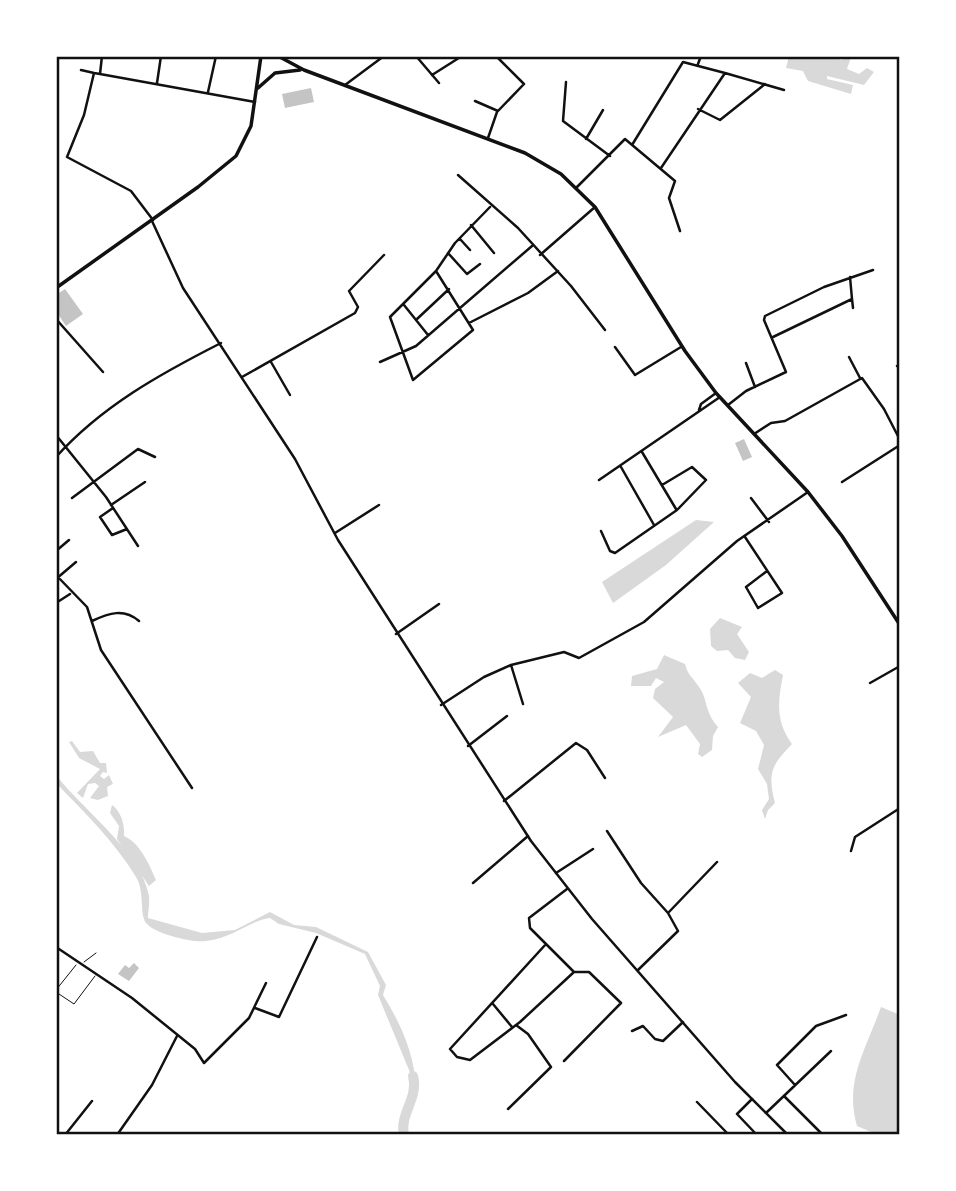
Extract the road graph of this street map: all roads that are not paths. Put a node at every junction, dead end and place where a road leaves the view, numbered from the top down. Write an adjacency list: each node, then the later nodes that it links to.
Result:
1 (102, 56): 16 (street)
2 (161, 56): 19 (street)
3 (216, 56): 25 (street)
4 (261, 56): 23 (main road)
5 (278, 56): 13 (main road)
6 (384, 56): 22 (street)
7 (416, 56): 17 (street)
8 (462, 56): 17 (street)
9 (496, 56): 30 (street)
10 (701, 56): 11 (street)
11 (698, 64): 15 (street); 33 (street)
12 (82, 70): 14 (street)
13 (304, 70): 22 (main road); 23 (main road)
14 (94, 73): 16 (street); 40 (street)
15 (724, 73): 21 (street); 28 (street)
16 (100, 74): 19 (street)
17 (432, 75): 20 (street)
18 (566, 82): 32 (street)
19 (157, 83): 25 (street)
20 (439, 83)
21 (765, 84): 24 (street); 28 (street)
22 (345, 85): 31 (main road)
23 (257, 90): 27 (main road)
24 (784, 90)
25 (208, 92): 27 (street)
26 (475, 101): 30 (street)
27 (255, 102): 40 (main road)
28 (698, 109): 35 (street)
29 (603, 110): 32 (street)
30 (498, 111): 31 (street)
31 (488, 138): 37 (main road)
32 (586, 139): 34 (street)
33 (632, 145): 34 (street); 35 (street)
34 (610, 156): 37 (street)
35 (660, 168): 42 (street)
36 (457, 175): 38 (street)
37 (578, 187): 39 (main road)
38 (490, 207): 41 (street); 44 (street)
39 (595, 207): 49 (street); 69 (main road)
40 (153, 220): 55 (main road); 67 (street)
41 (471, 225): 43 (street); 47 (street)
42 (680, 231)
43 (460, 239): 45 (street); 46 (street)
44 (533, 246): 49 (street); 60 (street)
45 (470, 250)
46 (448, 253): 50 (street); 52 (street)
47 (494, 253)
48 (384, 255): 72 (street)
49 (540, 255): 53 (street)
50 (480, 264)
51 (873, 270): 54 (street)
52 (436, 271): 56 (street); 58 (street)
53 (558, 271): 63 (street); 64 (street)
54 (850, 277): 57 (street); 66 (street)
55 (56, 288)
56 (449, 289): 60 (street); 61 (street)
57 (852, 299): 59 (street); 66 (street)
58 (404, 304): 61 (street); 70 (street)
59 (853, 308)
60 (460, 309): 63 (street); 65 (street)
61 (417, 319): 65 (street)
62 (56, 320): 75 (street)
63 (469, 323): 70 (street)
64 (605, 331)
65 (428, 335): 70 (street)
66 (772, 337): 78 (street)
67 (221, 343): 76 (street); 85 (street)
68 (615, 347): 69 (street)
69 (682, 347): 80 (main road)
70 (404, 353): 73 (street)
71 (849, 357): 77 (street)
72 (271, 362): 76 (street); 79 (street)
73 (380, 362)
74 (746, 363): 78 (street)
75 (103, 372)
76 (242, 377): 105 (street)
77 (860, 378): 82 (street); 84 (street)
78 (755, 387): 81 (street)
79 (290, 395)
80 (718, 395): 81 (main road); 86 (street)
81 (728, 405): 82 (main road)
82 (754, 434): 95 (main road)
83 (56, 435): 85 (street)
84 (900, 443): 93 (street)
85 (66, 446): 87 (street); 90 (street)
86 (642, 452): 89 (street); 94 (street)
87 (56, 457)
88 (155, 457): 90 (street)
89 (621, 467): 91 (street); 102 (street)
90 (93, 480): 96 (street); 99 (street)
91 (599, 480)
92 (145, 482): 99 (street)
93 (842, 482)
94 (662, 485): 100 (street); 100 (street)
95 (808, 492): 101 (street); 118 (main road)
96 (72, 498)
97 (751, 498): 101 (street)
98 (379, 505): 105 (street)
99 (112, 506): 103 (street); 103 (street)
100 (677, 510): 102 (street)
101 (769, 522): 106 (street)
102 (654, 525): 104 (street)
103 (127, 529): 108 (street)
104 (601, 531)
105 (334, 534): 119 (street)
106 (745, 536): 111 (street); 120 (street)
107 (69, 540): 109 (street)
108 (138, 546)
109 (56, 551)
110 (76, 562): 112 (street)
111 (767, 571): 111 (street)
112 (57, 577): 113 (street)
113 (70, 594): 114 (street); 116 (street)
114 (56, 603)
115 (439, 604): 119 (street)
116 (92, 621): 117 (street); 128 (street)
117 (138, 621)
118 (900, 625)
119 (396, 634): 124 (street)
120 (511, 665): 123 (street); 124 (street)
121 (900, 666): 122 (street)
122 (870, 682)
123 (523, 704)
124 (441, 705): 126 (street)
125 (508, 716): 126 (street)
126 (468, 746): 129 (street)
127 (606, 778): 129 (street)
128 (192, 788)
129 (504, 801): 132 (street)
130 (900, 808): 134 (street)
131 (607, 831): 139 (street)
132 (528, 836): 136 (street); 137 (street)
133 (593, 849): 136 (street)
134 (851, 851)
135 (718, 862): 139 (street)
136 (556, 873): 138 (street)
137 (473, 883)
138 (567, 888): 141 (street); 145 (street)
139 (668, 913): 145 (street)
140 (317, 937): 151 (street)
141 (546, 944): 146 (street); 150 (street)
142 (57, 949): 144 (street)
143 (96, 953): 144 (lane)
144 (80, 962): 147 (street); 149 (lane)
145 (638, 970): 153 (street)
146 (574, 972): 154 (street); 158 (street)
147 (96, 975): 149 (lane); 156 (street)
148 (266, 984): 151 (street)
149 (56, 991)
150 (493, 1004): 154 (street); 154 (street)
151 (254, 1008): 156 (street)
152 (846, 1015): 159 (street)
153 (683, 1023): 155 (street); 161 (street)
154 (514, 1026): 164 (street)
155 (632, 1031)
156 (178, 1035): 167 (street)
157 (831, 1051): 159 (street)
158 (564, 1061)
159 (795, 1085): 160 (street)
160 (783, 1096): 165 (street); 171 (street)
161 (752, 1099): 165 (street); 169 (street)
162 (92, 1101): 166 (street)
163 (697, 1102): 168 (street)
164 (508, 1109)
165 (766, 1113): 170 (street)
166 (65, 1135)
167 (117, 1135)
168 (729, 1135)
169 (757, 1135)
170 (788, 1135)
171 (823, 1135)

